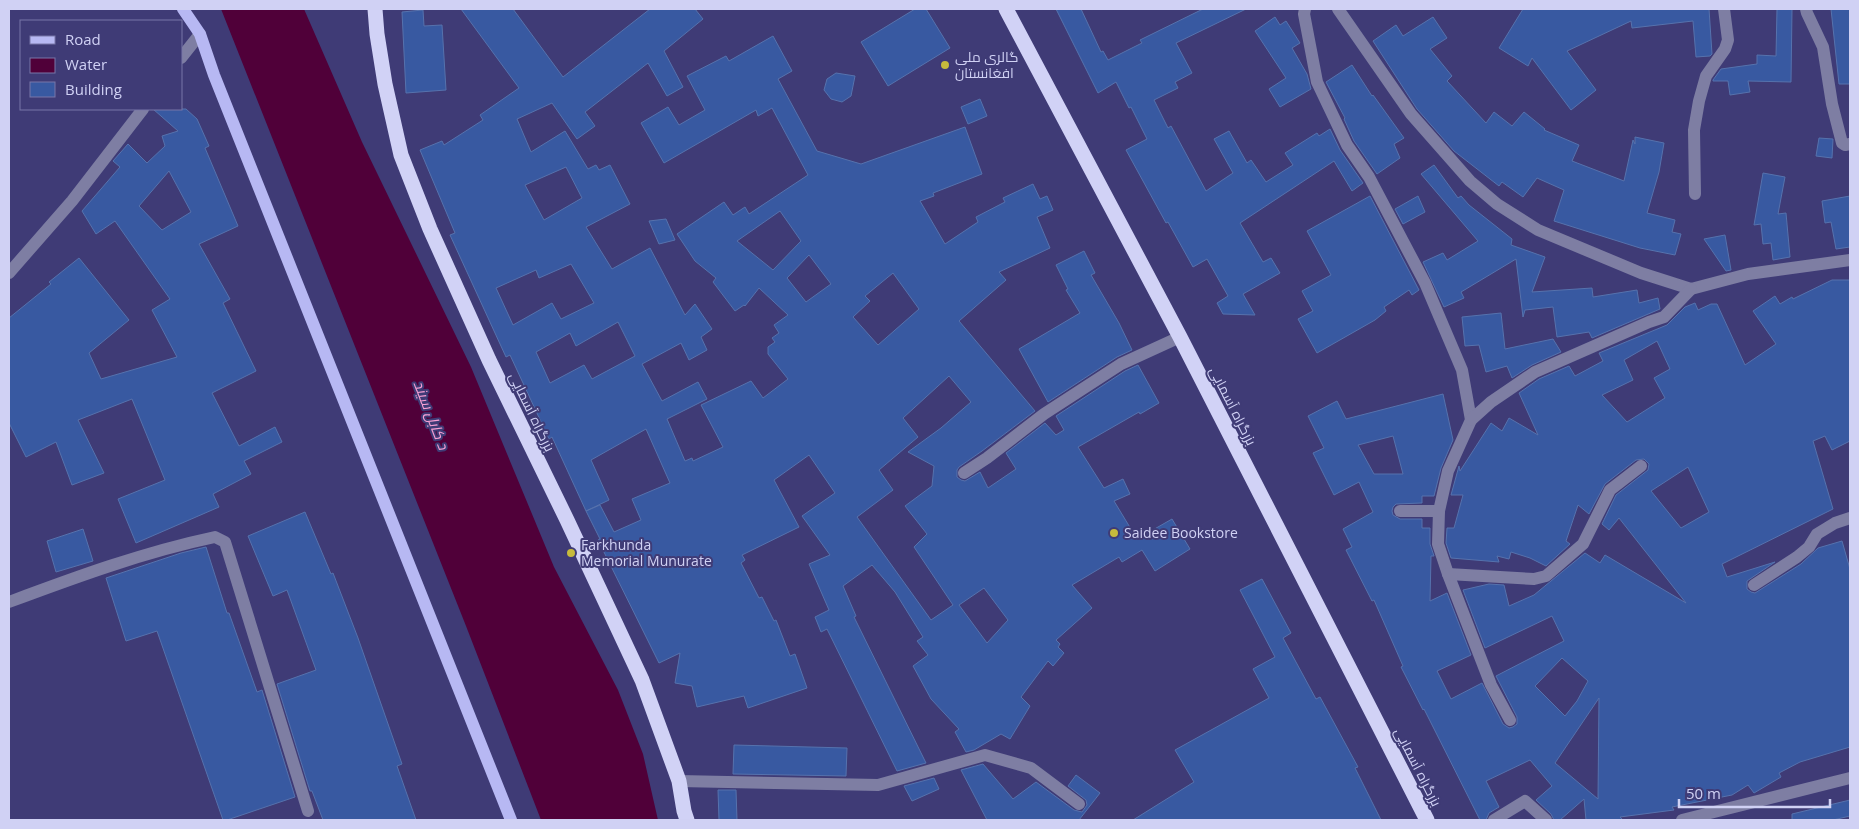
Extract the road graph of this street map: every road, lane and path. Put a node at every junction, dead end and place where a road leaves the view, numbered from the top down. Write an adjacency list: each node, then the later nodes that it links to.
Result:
1 (183, 9): 8 (main road)
2 (375, 9): 28 (highway, بزرگراه آسمایی)
3 (1006, 9): 16 (highway, بزرگراه آسمایی)
4 (1305, 9): 17 (street)
5 (1338, 9): 15 (street)
6 (1724, 9): 12 (street)
7 (1806, 9): 11 (street)
8 (200, 34): 9 (street); 31 (main road)
9 (182, 57)
10 (142, 110): 14 (street)
11 (1850, 144)
12 (1695, 194)
13 (1850, 260): 15 (street)
14 (9, 273)
15 (1691, 289): 17 (street)
16 (1180, 337): 19 (street); 33 (highway, بزرگراه آسمایی)
17 (1471, 420): 21 (street)
18 (1641, 466): 23 (street)
19 (964, 472)
20 (1400, 511): 21 (street)
21 (1439, 511): 23 (street)
22 (1850, 518): 24 (street)
23 (1448, 574): 26 (street)
24 (1754, 584)
25 (9, 602): 30 (street)
26 (1510, 720)
27 (1850, 778): 36 (street)
28 (679, 781): 29 (street); 32 (highway, بزرگراه آسمایی)
29 (1079, 804)
30 (308, 810)
31 (511, 820)
32 (687, 820)
33 (1427, 820)
34 (1494, 820): 35 (street)
35 (1546, 820)
36 (1682, 820)

